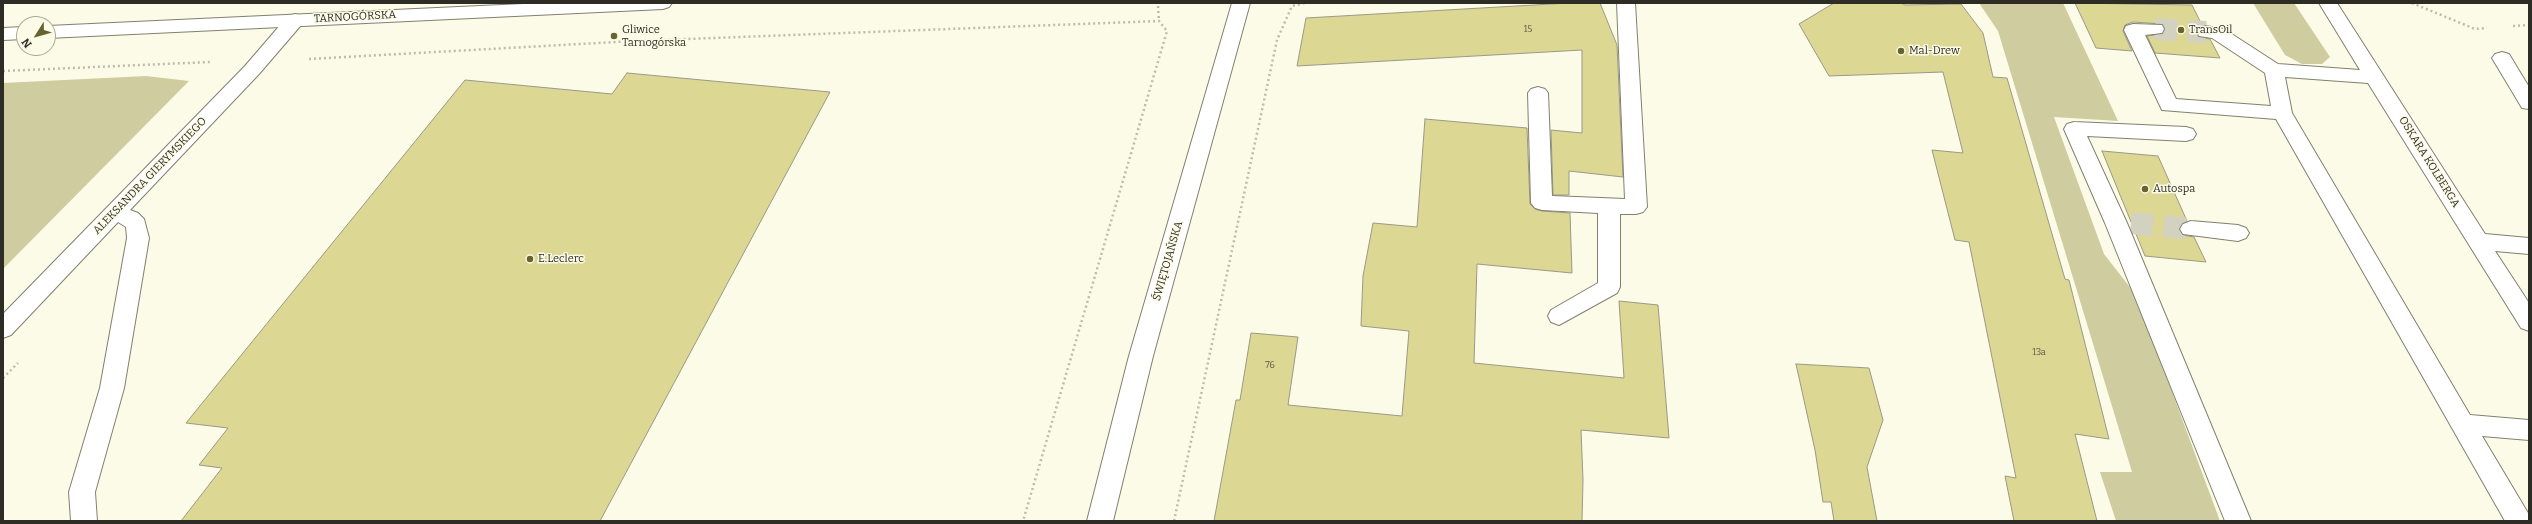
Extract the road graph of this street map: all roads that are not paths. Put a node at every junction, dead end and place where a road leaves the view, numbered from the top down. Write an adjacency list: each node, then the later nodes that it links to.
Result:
1 (663, 3): 5 (street, TARNOGÓRSKA)
2 (1241, 3): 30 (street, ŚWIĘTOJAŃSKA)
3 (1626, 3): 18 (street)
4 (2328, 3): 13 (street, OSKARA KOLBERGA)
5 (295, 20): 7 (street, TARNOGÓRSKA); 19 (street, ALEKSANDRA GIERYMSKIEGO)
6 (2155, 29): 16 (street)
7 (56, 32)
8 (2206, 32): 12 (street)
9 (16, 33): 10 (street)
10 (3, 34)
11 (2502, 58): 15 (street)
12 (2274, 70): 13 (street); 17 (street)
13 (2376, 77): 22 (street, OSKARA KOLBERGA)
14 (1538, 93): 18 (street)
15 (2529, 103)
16 (2169, 105): 17 (street); 31 (street)
17 (2282, 113): 27 (street)
18 (1608, 206): 24 (street)
19 (114, 213): 26 (street, ALEKSANDRA GIERYMSKIEGO); 29 (street)
20 (2191, 229): 21 (street)
21 (2238, 233)
22 (2478, 241): 23 (street); 25 (street, OSKARA KOLBERGA)
23 (2529, 246)
24 (1559, 316)
25 (2529, 322)
26 (3, 329)
27 (2461, 424): 28 (street); 32 (street)
28 (2529, 430)
29 (84, 521)
30 (1100, 521)
31 (2238, 521)
32 (2519, 521)

